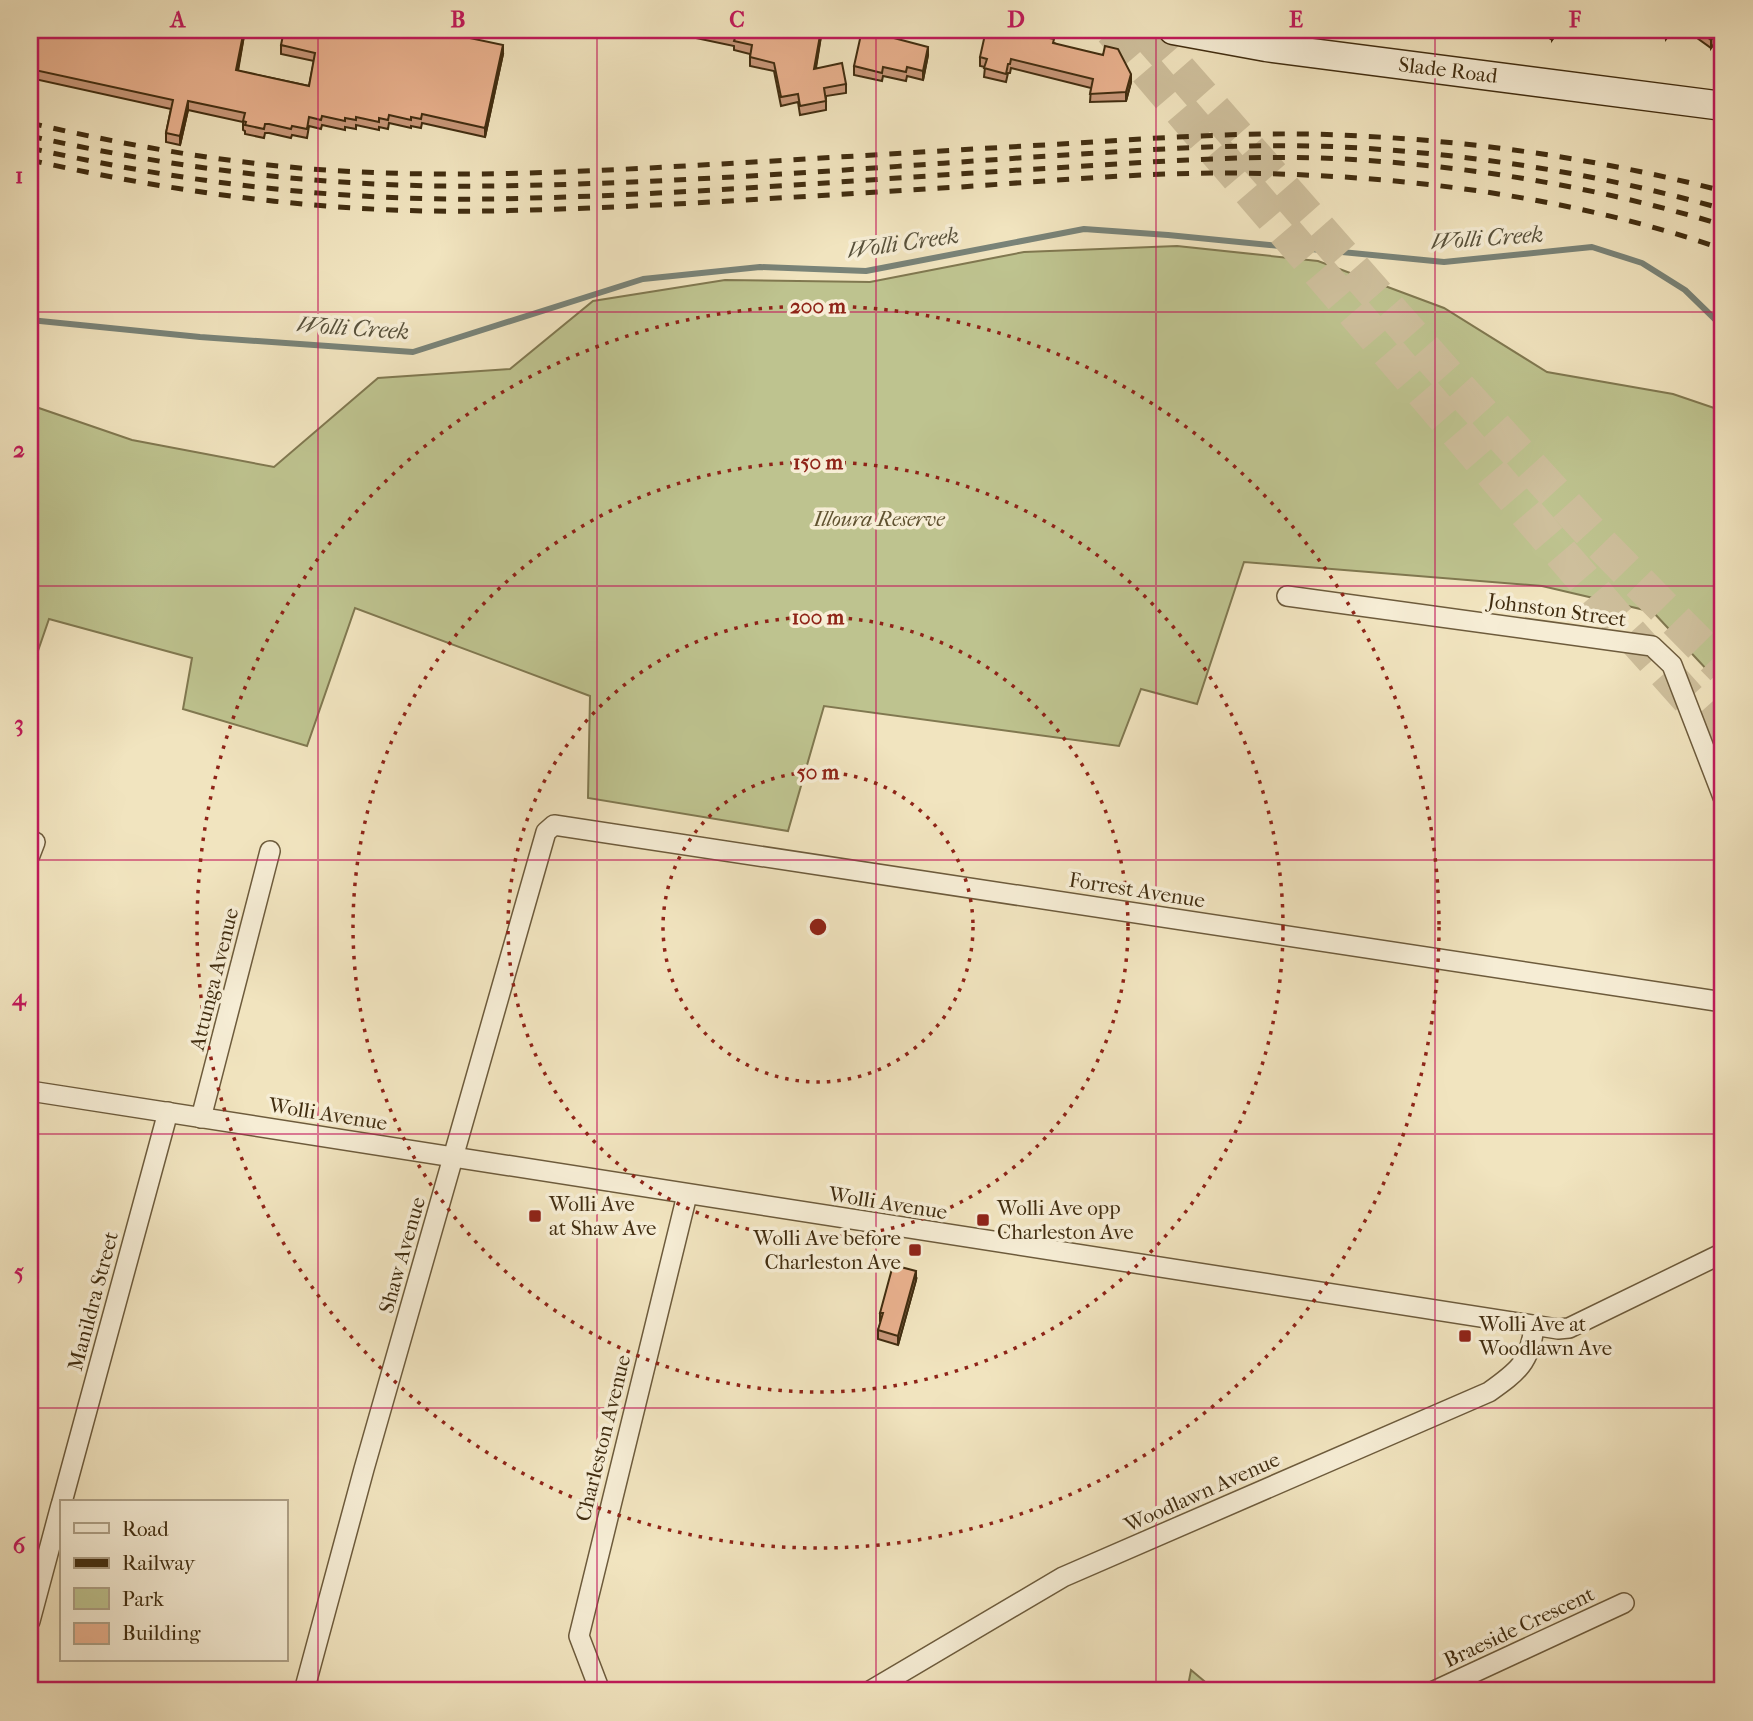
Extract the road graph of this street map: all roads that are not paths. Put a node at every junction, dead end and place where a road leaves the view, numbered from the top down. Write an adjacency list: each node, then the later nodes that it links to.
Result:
1 (1173, 30): 2 (main road, Slade Road)
2 (1273, 38): 3 (main road, Slade Road)
3 (1723, 106)
4 (1287, 596): 5 (street, Johnston Street)
5 (1723, 797)
6 (546, 832): 8 (street, Forrest Avenue); 12 (street, Shaw Avenue)
7 (270, 851): 11 (street, Attunga Avenue)
8 (1723, 1002)
9 (30, 1091): 10 (street, Wolli Avenue)
10 (168, 1112): 11 (street, Wolli Avenue); 16 (street, Manildra Street)
11 (201, 1118): 12 (street, Wolli Avenue)
12 (453, 1158): 13 (street, Wolli Avenue); 20 (street, Shaw Avenue)
13 (687, 1195): 15 (street, Wolli Avenue); 21 (street, Charleston Avenue)
14 (1723, 1252): 15 (street, Wolli Avenue)
15 (1534, 1327): 22 (street, Woodlawn Avenue)
16 (63, 1500)
17 (60, 1511): 19 (street, Manildra Street)
18 (1624, 1604): 23 (street, Braeside Crescent)
19 (30, 1621)
20 (304, 1691)
21 (600, 1691)
22 (870, 1691)
23 (1434, 1691)

